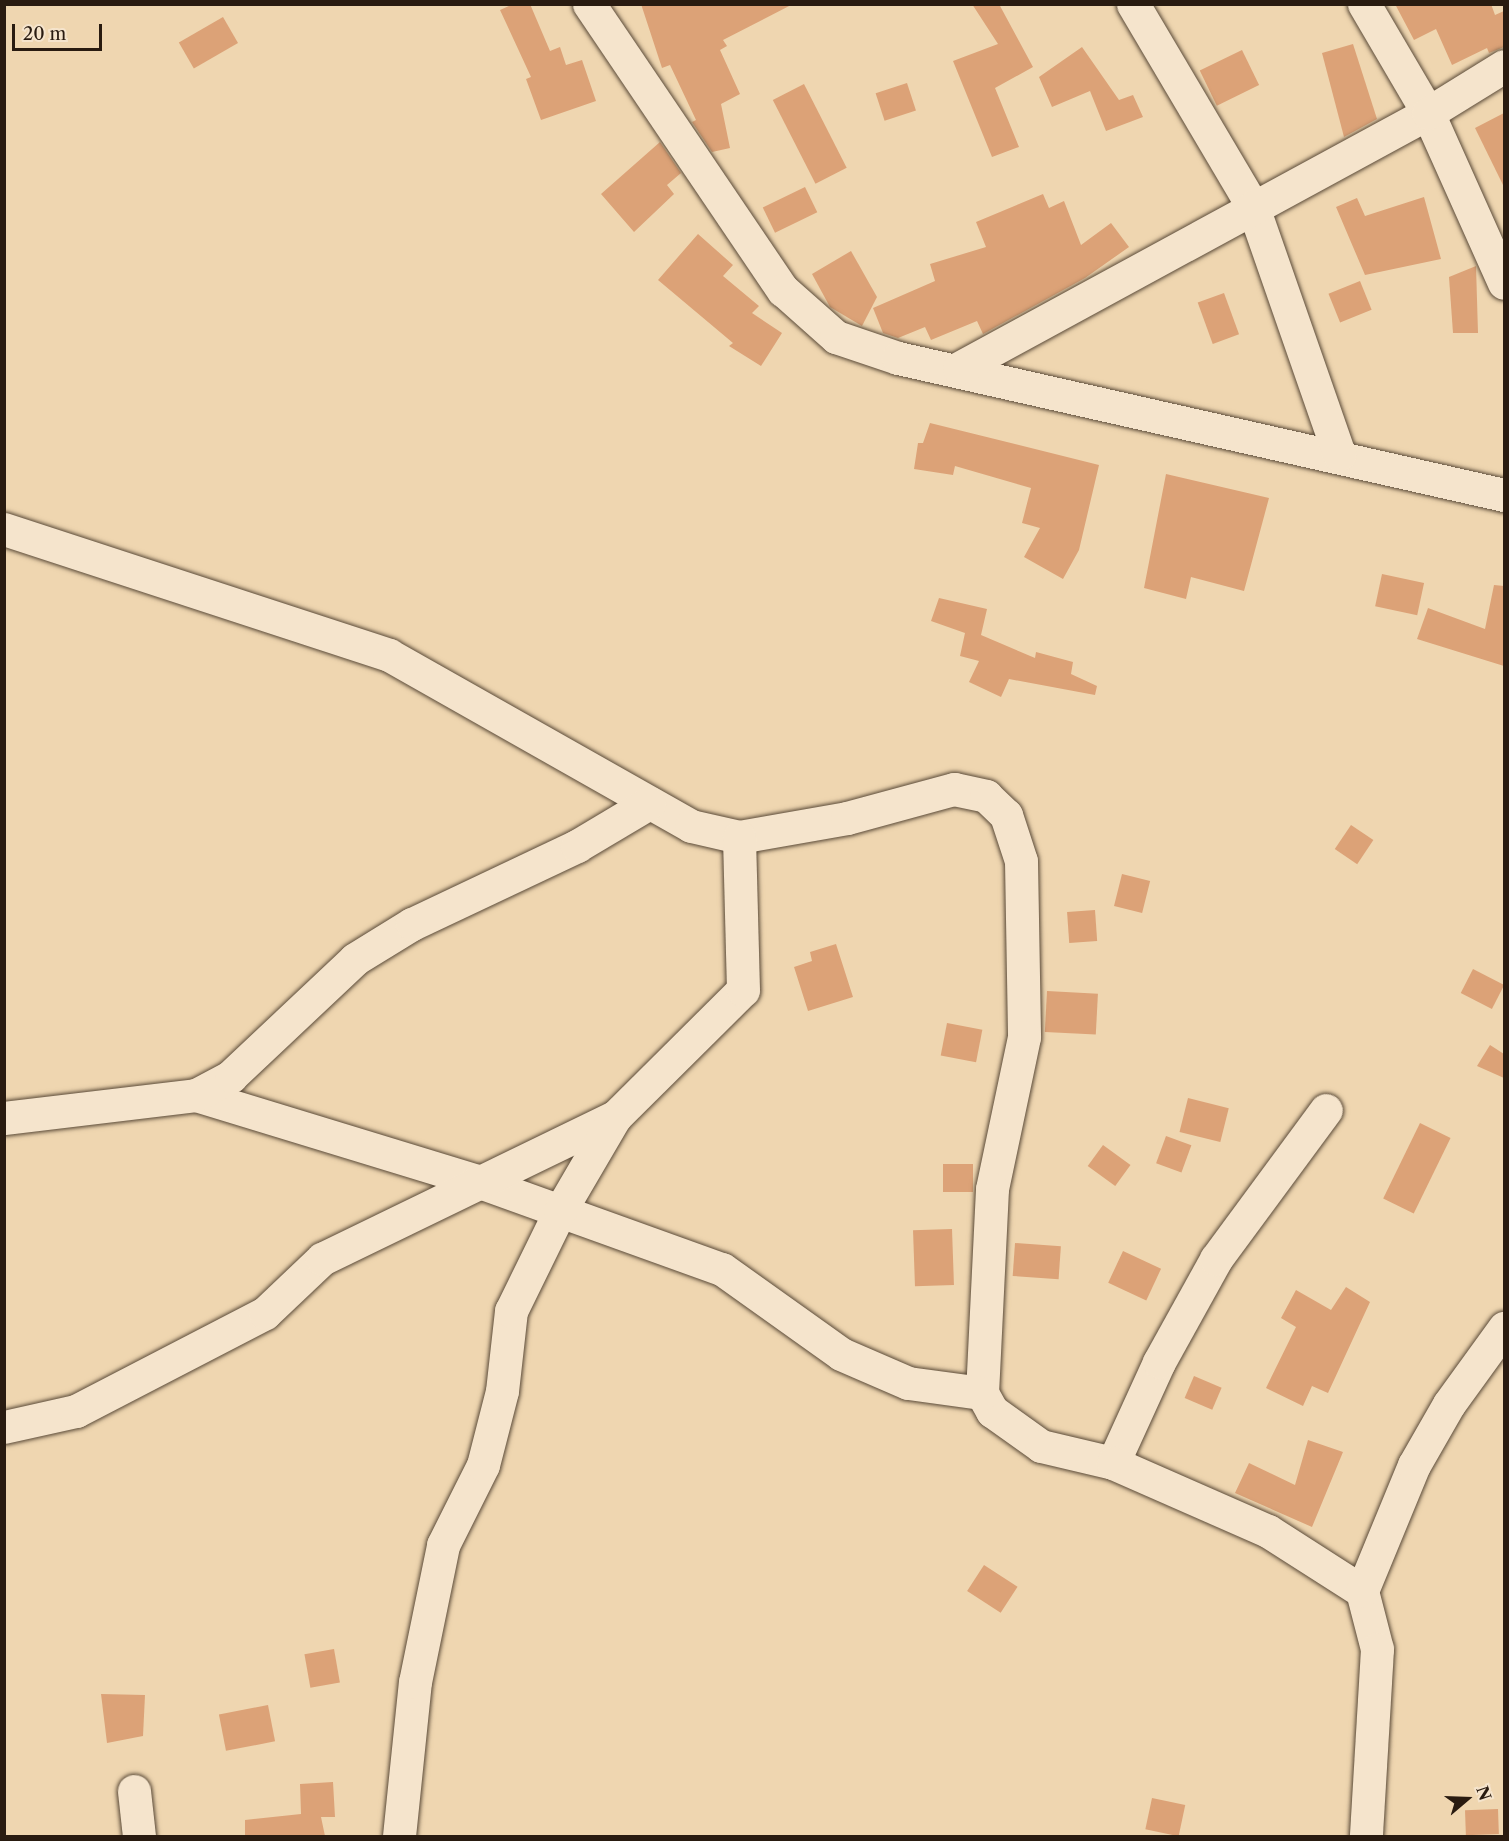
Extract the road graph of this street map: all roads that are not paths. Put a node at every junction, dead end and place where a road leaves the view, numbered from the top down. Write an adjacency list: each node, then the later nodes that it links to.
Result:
1 (589, 4): 8 (street)
2 (1133, 4): 6 (street)
3 (1364, 4): 5 (street)
4 (1504, 66): 5 (street)
5 (1428, 113): 6 (street); 7 (street)
6 (1253, 207): 8 (street); 9 (street)
7 (1504, 283)
8 (959, 368): 9 (street)
9 (1339, 454): 10 (street)
10 (1504, 495)
11 (4, 529): 12 (street)
12 (649, 803): 13 (street); 14 (street)
13 (739, 837): 16 (street); 21 (street)
14 (196, 1095): 17 (street); 18 (street)
15 (1326, 1110): 23 (street)
16 (615, 1117): 18 (street); 19 (street)
17 (4, 1118)
18 (477, 1182): 19 (street); 22 (street)
19 (560, 1211): 21 (street); 27 (street)
20 (1504, 1328): 24 (street)
21 (982, 1394): 23 (street)
22 (4, 1427)
23 (1113, 1463): 24 (street)
24 (1362, 1591): 28 (street)
25 (134, 1791): 26 (street)
26 (139, 1836)
27 (399, 1836)
28 (1366, 1836)

